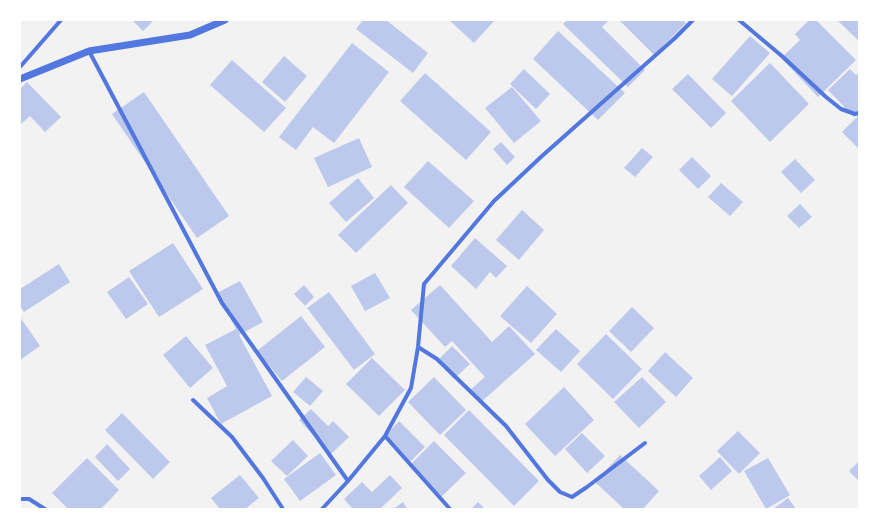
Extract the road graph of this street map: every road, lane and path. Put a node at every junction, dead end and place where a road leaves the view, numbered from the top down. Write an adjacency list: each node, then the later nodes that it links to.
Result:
1 (61, 20): 6 (street)
2 (225, 20): 5 (street)
3 (693, 20): 9 (street)
4 (739, 20): 8 (street)
5 (89, 51): 7 (street); 13 (street)
6 (20, 67)
7 (20, 78)
8 (859, 113)
9 (418, 347): 11 (street); 12 (street)
10 (193, 400): 16 (street)
11 (385, 436): 13 (street); 18 (street)
12 (645, 443)
13 (348, 481): 17 (street)
14 (20, 499): 15 (street)
15 (45, 509)
16 (283, 509)
17 (322, 509)
18 (450, 509)

